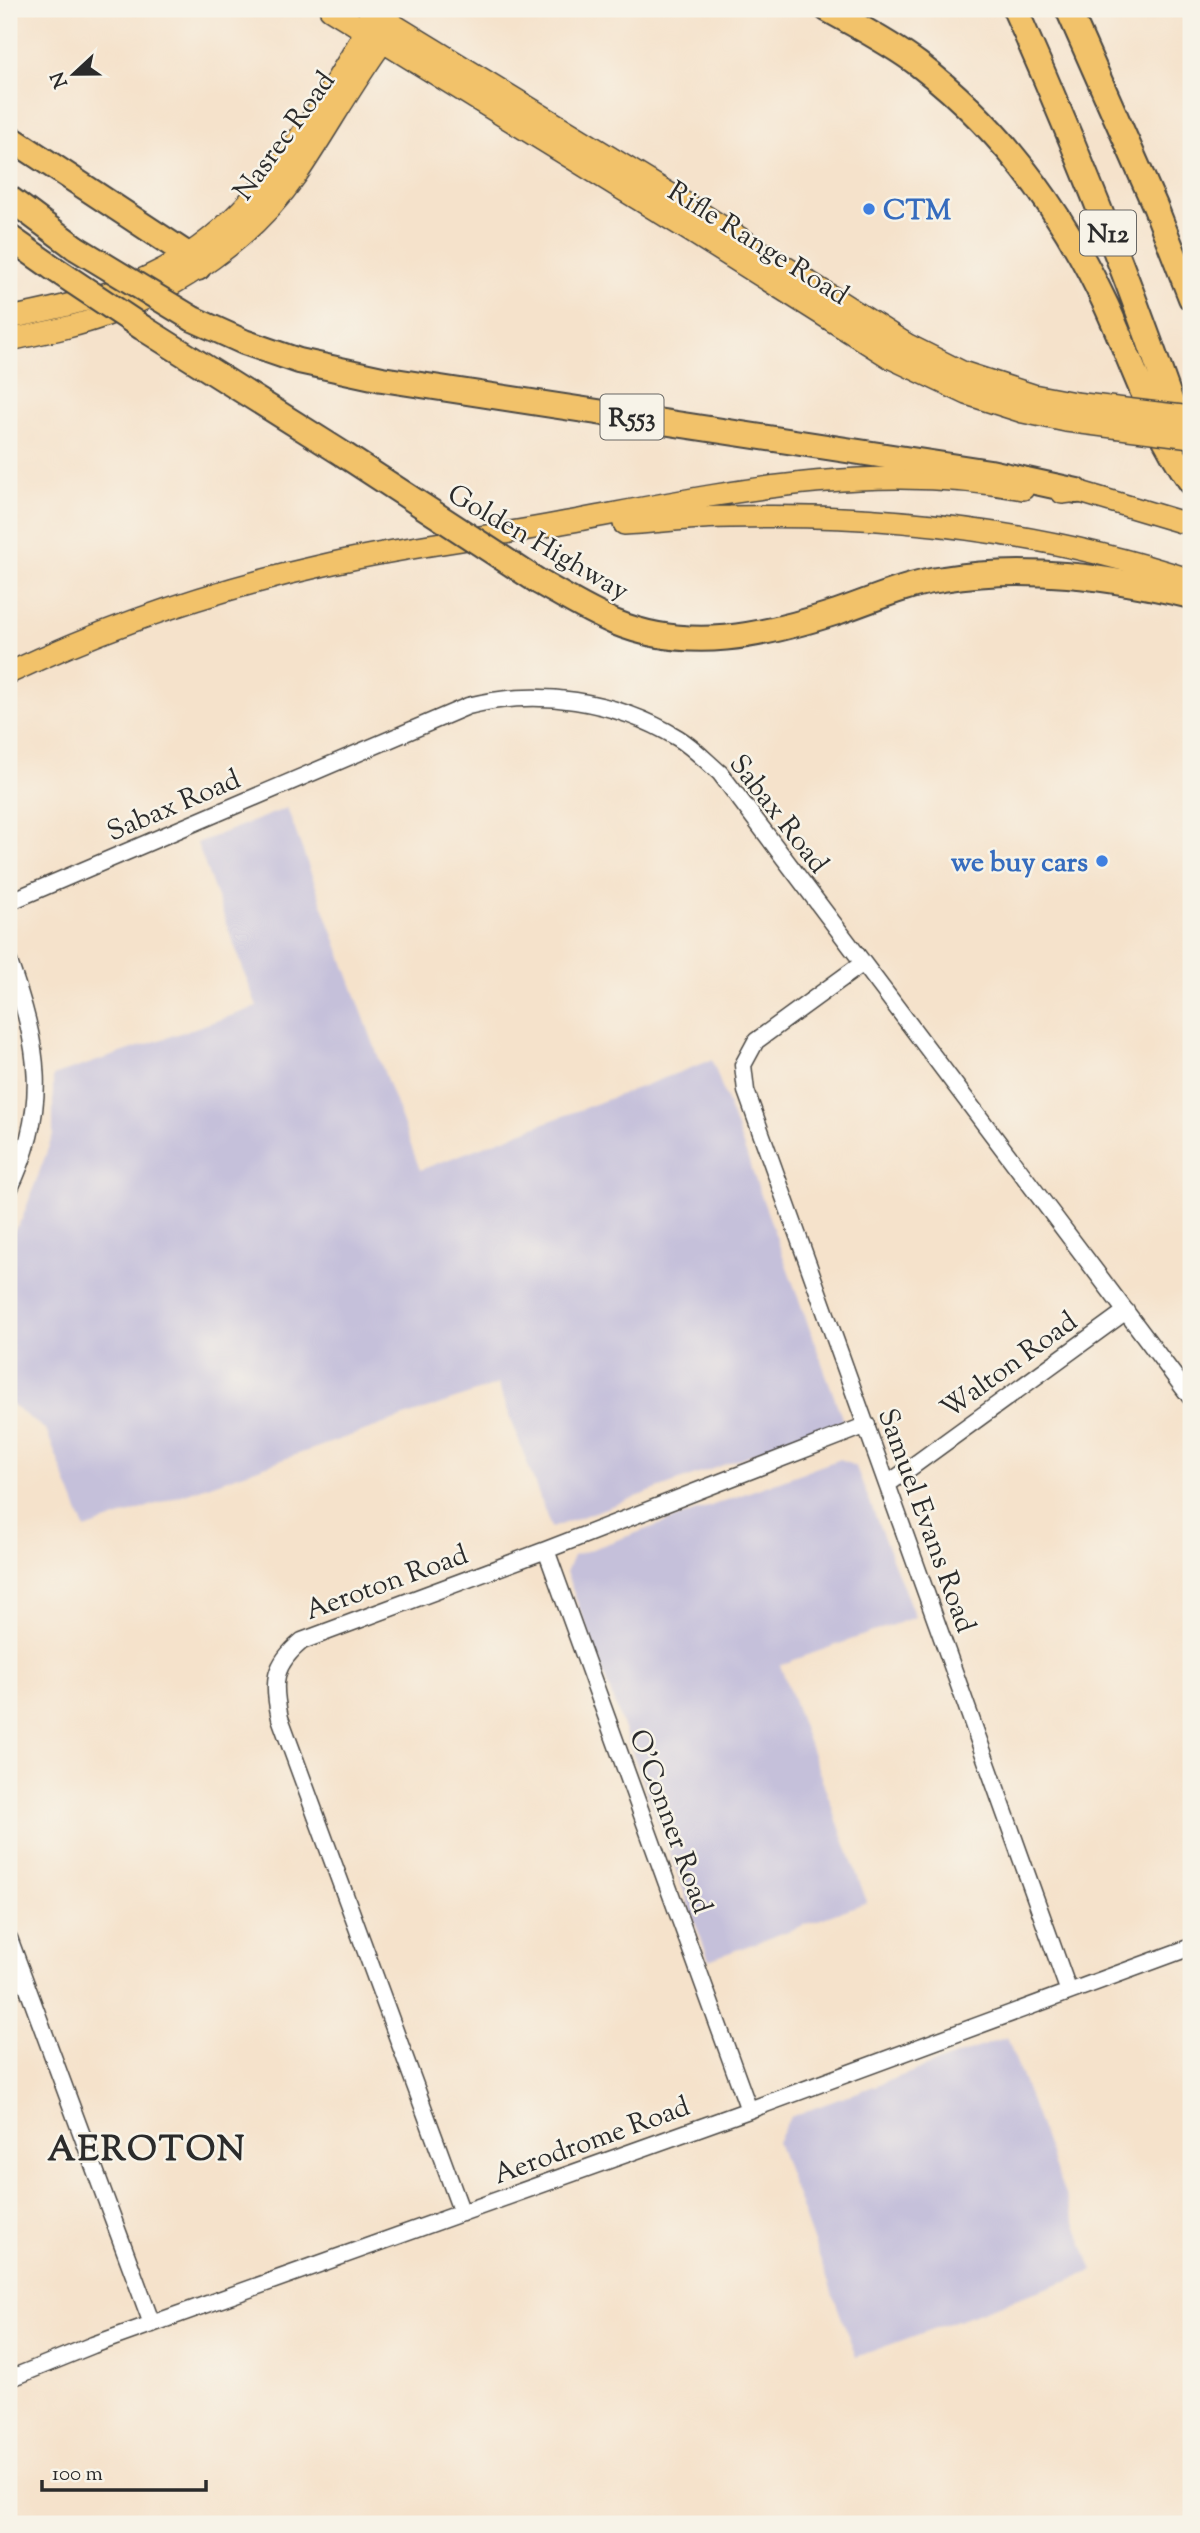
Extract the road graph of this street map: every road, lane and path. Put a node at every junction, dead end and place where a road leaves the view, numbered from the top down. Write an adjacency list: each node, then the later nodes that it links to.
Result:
1 (827, 9): 19 (highway)
2 (1015, 9): 18 (highway, N12)
3 (1068, 9): 12 (highway, N12)
4 (337, 13): 5 (main road, Rifle Range Road); 7 (main road)
5 (378, 24): 6 (main road, Rifle Range Road); 7 (main road, Nasrec Road); 15 (main road, Rifle Range Road)
6 (411, 60): 7 (main road); 15 (main road, Rifle Range Road)
7 (353, 70): 11 (main road, Nasrec Road)
8 (9, 137): 11 (highway)
9 (9, 198): 20 (highway, R553, bridge)
10 (9, 237): 24 (highway, Golden Highway, bridge)
11 (193, 262): 13 (main road, Nasrec Road); 14 (main road, Nasrec Road)
12 (1191, 298)
13 (9, 318)
14 (9, 340)
15 (1071, 412): 16 (main road, Rifle Range Road, bridge); 17 (main road, Rifle Range Road, bridge)
16 (1191, 417)
17 (1191, 437)
18 (1191, 461)
19 (1191, 482)
20 (1077, 491): 21 (main road, R553); 22 (main road)
21 (1191, 525)
22 (510, 533): 23 (main road); 25 (main road)
23 (1191, 580)
24 (1191, 596)
25 (9, 673)
26 (9, 902): 28 (street, Sabax Road)
27 (9, 962): 29 (street)
28 (863, 963): 30 (street, Sabax Road); 32 (street, Samuel Evans Road)
29 (9, 1190)
30 (1126, 1311): 31 (street, Sabax Road); 33 (street, Walton Road)
31 (1191, 1398)
32 (867, 1425): 33 (street, Samuel Evans Road); 34 (street, Aeroton Road)
33 (888, 1485): 37 (street, Samuel Evans Road)
34 (546, 1550): 38 (street, O'Conner Road); 39 (street, Aeroton Road)
35 (9, 1938): 40 (street)
36 (1191, 1947): 37 (street, Aerodrome Road)
37 (1069, 1992): 38 (street, Aerodrome Road)
38 (749, 2110): 39 (street, Aerodrome Road)
39 (462, 2213): 40 (street, Aerodrome Road)
40 (152, 2325): 41 (street, Aerodrome Road)
41 (9, 2379)

